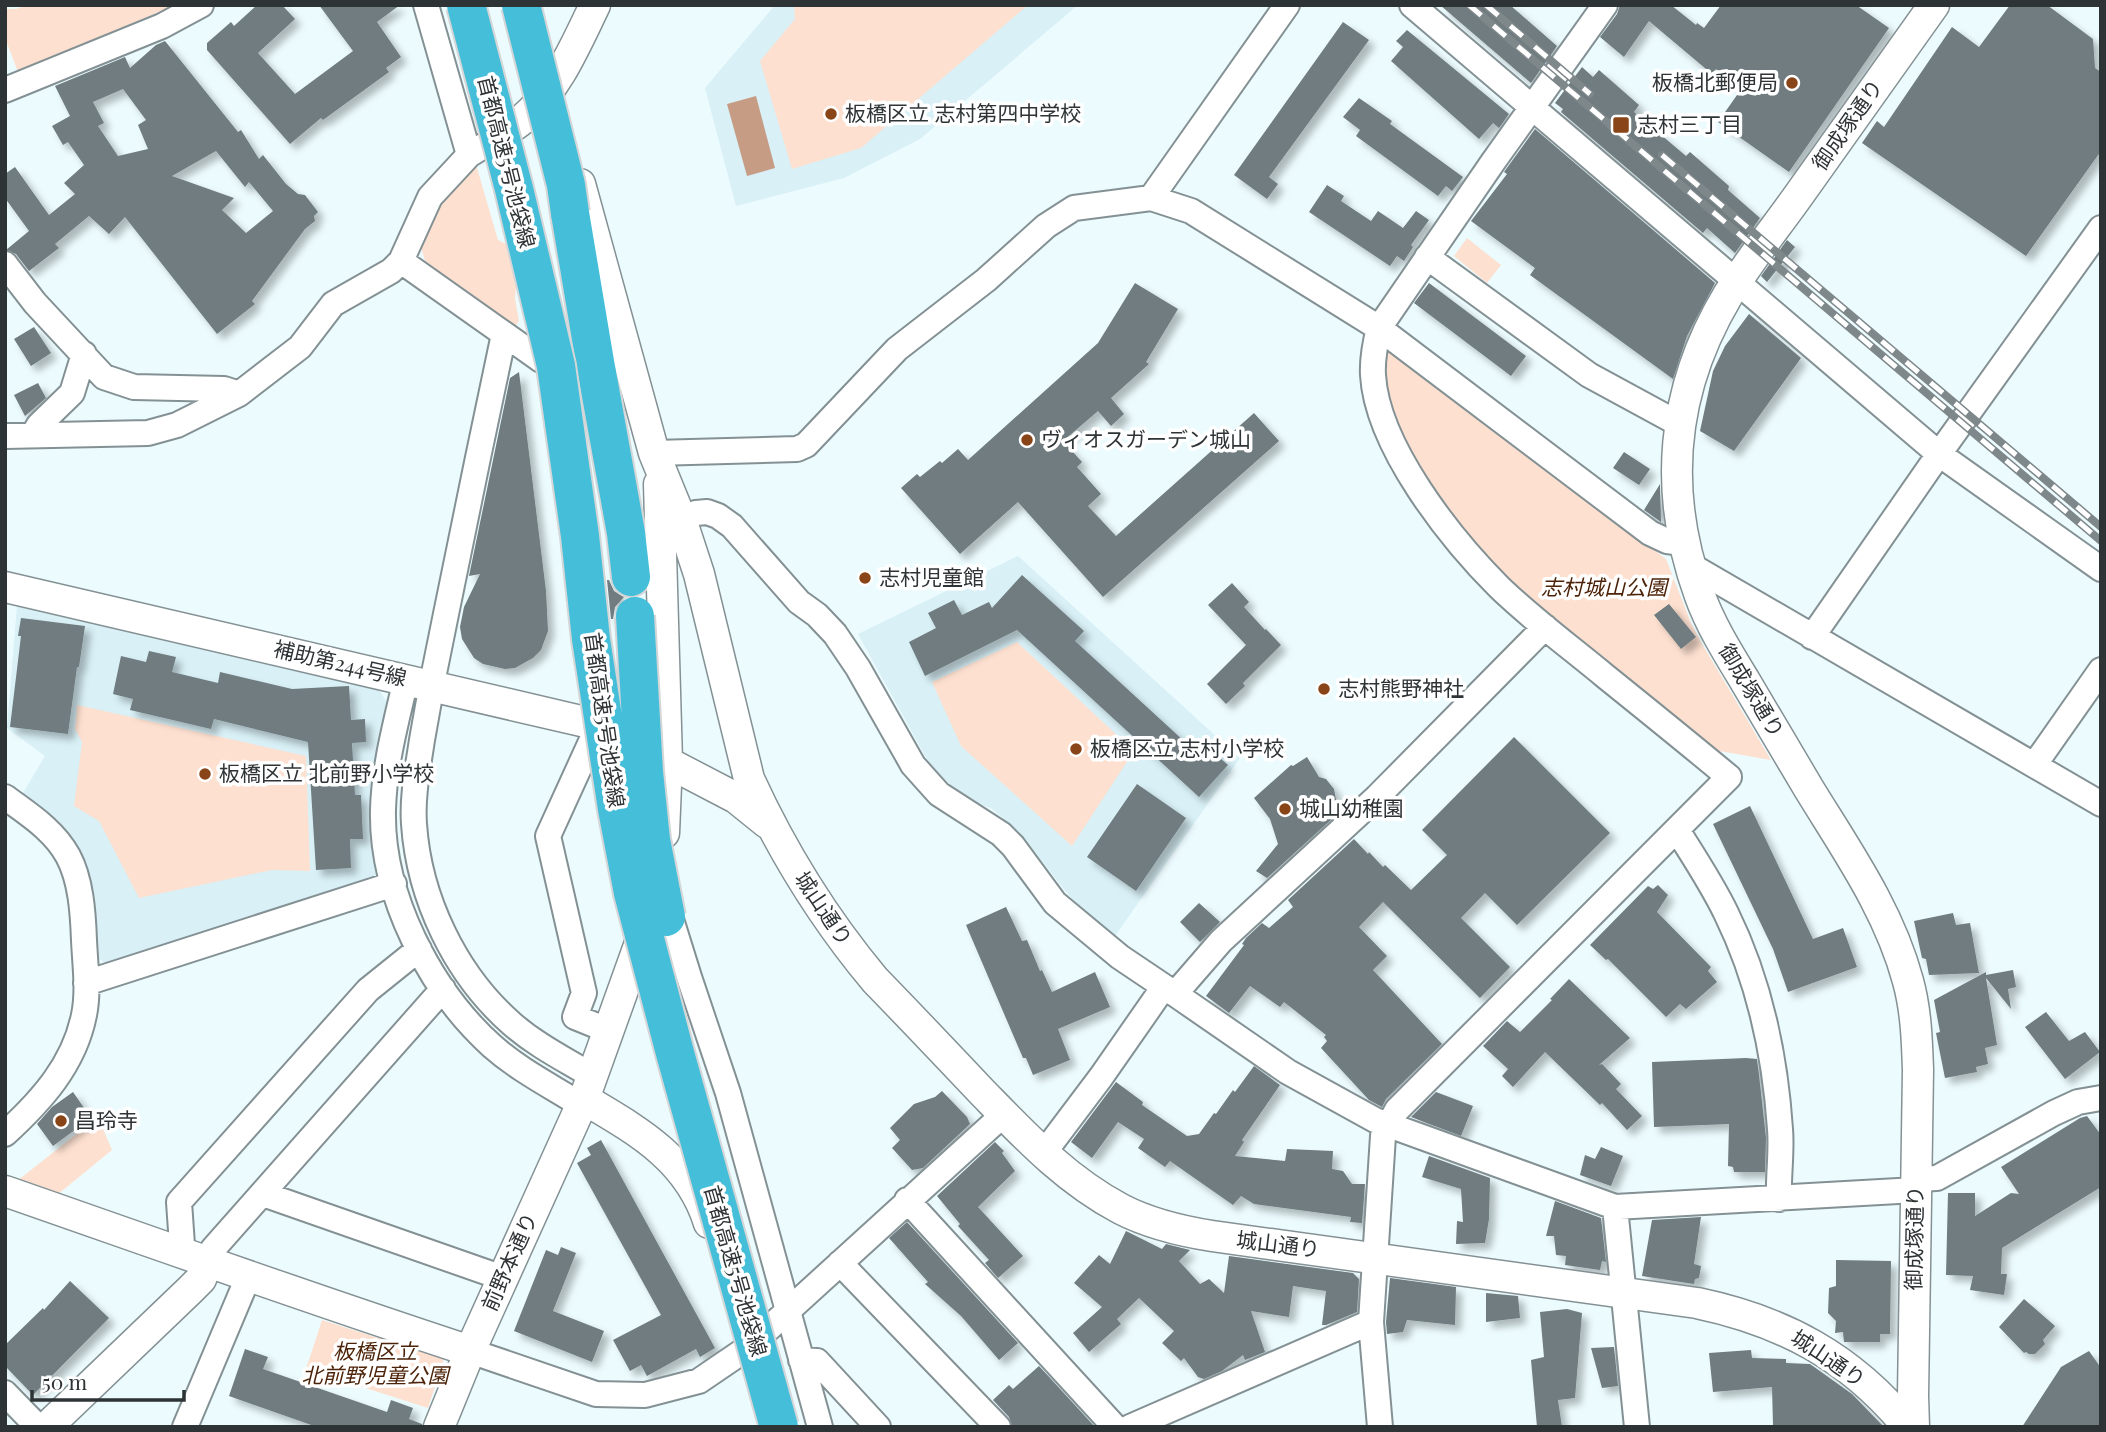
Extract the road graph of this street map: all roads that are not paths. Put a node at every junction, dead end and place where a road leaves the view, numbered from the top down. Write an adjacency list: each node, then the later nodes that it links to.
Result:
1 (201, 5): 14 (street)
2 (426, 5): 17 (street)
3 (465, 5): 16 (street); 25 (highway, 首都高速5号池袋線, bridge)
4 (484, 5): 25 (highway, bridge)
5 (508, 5): 18 (highway, bridge)
6 (521, 5): 18 (highway, bridge)
7 (531, 5): 13 (street)
8 (595, 5): 13 (street)
9 (1287, 5): 19 (street)
10 (1412, 5): 15 (street)
11 (1605, 5): 15 (street)
12 (1934, 5): 24 (street, 御成塚通り)
13 (551, 87): 16 (street); 35 (street)
14 (5, 90)
15 (1532, 109): 21 (street); 24 (street)
16 (496, 138): 17 (street); 29 (street)
17 (469, 155): 22 (street)
18 (566, 185): 39 (highway, bridge)
19 (1151, 198): 26 (street); 35 (street)
20 (2101, 228): 34 (street)
21 (1427, 257): 26 (street); 31 (street)
22 (401, 261): 27 (street); 30 (street)
23 (5, 264): 28 (street)
24 (1738, 282): 31 (street, 御成塚通り); 34 (street)
25 (544, 317): 90 (highway, 首都高速5号池袋線, bridge)
26 (1379, 328): 37 (street); 42 (street)
27 (503, 334): 29 (street); 45 (street)
28 (84, 354): 30 (street); 32 (street)
29 (541, 360): 46 (street)
30 (239, 394): 32 (street)
31 (1681, 425): 37 (street, 御成塚通り)
32 (33, 435): 33 (street)
33 (5, 436)
34 (1939, 454): 38 (street); 43 (street)
35 (656, 458): 36 (street); 47 (street, 前野本通り)
36 (681, 519): 52 (street); 59 (street)
37 (1686, 554): 43 (street); 67 (street, 御成塚通り)
38 (2101, 569)
39 (631, 577)
40 (5, 586): 45 (street, 補助第244号線)
41 (635, 617): 91 (highway, 首都高速5号池袋線, bridge)
42 (1545, 627): 51 (street); 59 (street)
43 (1812, 637): 48 (street)
44 (2101, 670): 48 (street)
45 (419, 682): 46 (street, 補助第244号線); 53 (street); 61 (street)
46 (594, 728): 47 (street, 補助第244号線); 56 (street); 60 (street)
47 (667, 761): 52 (street, 補助第244号線); 54 (street, 前野本通り)
48 (2035, 764): 50 (street)
49 (5, 797): 57 (street)
50 (2101, 804)
51 (1677, 830): 64 (street); 70 (street)
52 (778, 837): 63 (street, 城山通り)
53 (394, 884): 55 (street); 57 (street)
54 (661, 886): 56 (street, 前野本通り); 79 (street)
55 (419, 950): 58 (street); 73 (street)
56 (634, 956): 60 (street, 前野本通り)
57 (86, 983): 65 (street)
58 (443, 989): 61 (street); 69 (street)
59 (1169, 991): 64 (street); 66 (street)
60 (607, 1030): 61 (street, 前野本通り)
61 (586, 1093): 77 (street, 前野本通り); 81 (street)
62 (2101, 1098): 67 (street)
63 (1004, 1114): 66 (street, 城山通り); 71 (street)
64 (1388, 1125): 72 (street); 74 (street)
65 (5, 1134)
66 (1043, 1154): 74 (street, 城山通り)
67 (1916, 1184): 70 (street); 100 (street, 御成塚通り)
68 (5, 1191): 73 (street)
69 (263, 1194): 73 (street); 77 (street)
70 (1779, 1199): 72 (street)
71 (907, 1200): 75 (street); 95 (street)
72 (1615, 1208): 78 (street)
73 (194, 1257): 76 (street); 86 (street)
74 (1375, 1257): 78 (street, 城山通り); 80 (street)
75 (840, 1263): 79 (street); 94 (street)
76 (249, 1275): 82 (street); 87 (street)
77 (503, 1278): 82 (street, 前野本通り)
78 (1624, 1293): 98 (street); 99 (street, 城山通り)
79 (788, 1310): 81 (street); 83 (street)
80 (1371, 1322): 96 (street); 97 (street)
81 (746, 1349): 82 (street); 89 (street)
82 (470, 1351): 88 (street, 前野本通り)
83 (802, 1360): 92 (street); 93 (street)
84 (5, 1393): 85 (street)
85 (38, 1427)
86 (47, 1427)
87 (185, 1427)
88 (439, 1427)
89 (768, 1427)
90 (779, 1427)
91 (804, 1427)
92 (820, 1427)
93 (878, 1427)
94 (998, 1427)
95 (1115, 1427)
96 (1130, 1427)
97 (1380, 1427)
98 (1637, 1427)
99 (1908, 1427)
100 (1914, 1427)

